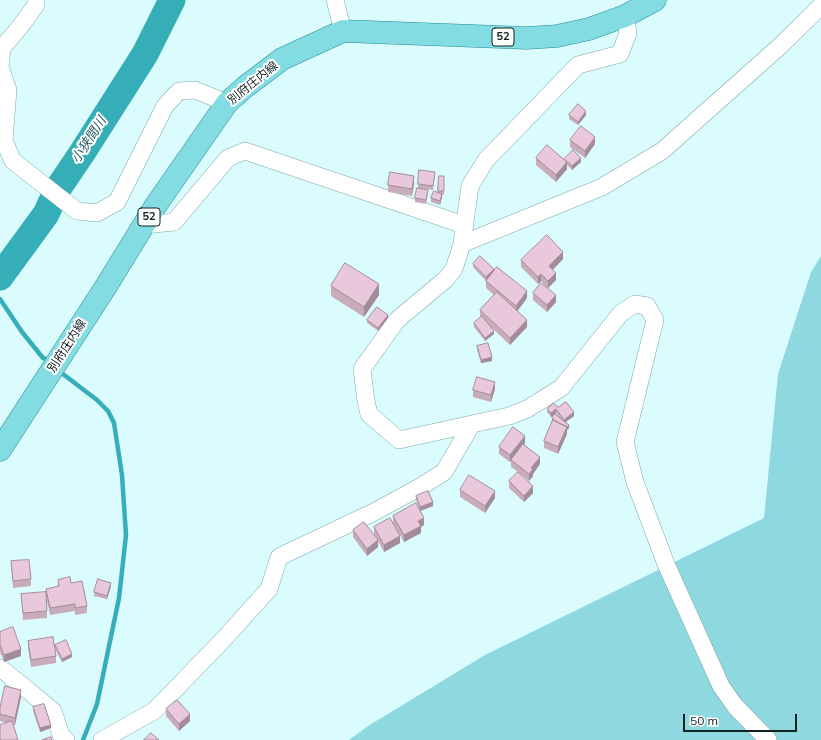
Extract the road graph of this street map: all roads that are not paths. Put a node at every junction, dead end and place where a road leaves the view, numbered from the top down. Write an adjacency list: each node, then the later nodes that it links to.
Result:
1 (36, 0): 7 (street)
2 (335, 0): 6 (street)
3 (655, 0): 5 (main road, 別府庄内線 / 52)
4 (821, 6): 10 (street)
5 (625, 16): 6 (main road, 別府庄内線 / 52); 9 (street)
6 (344, 32): 7 (main road, 別府庄内線 / 52)
7 (227, 103): 8 (main road, 別府庄内線 / 52)
8 (144, 225): 9 (street); 12 (main road, 別府庄内線 / 52)
9 (464, 225): 10 (street)
10 (462, 244): 11 (street)
11 (472, 424): 15 (street); 16 (street)
12 (0, 450)
13 (0, 668): 14 (street)
14 (66, 740)
15 (102, 740)
16 (768, 740)

